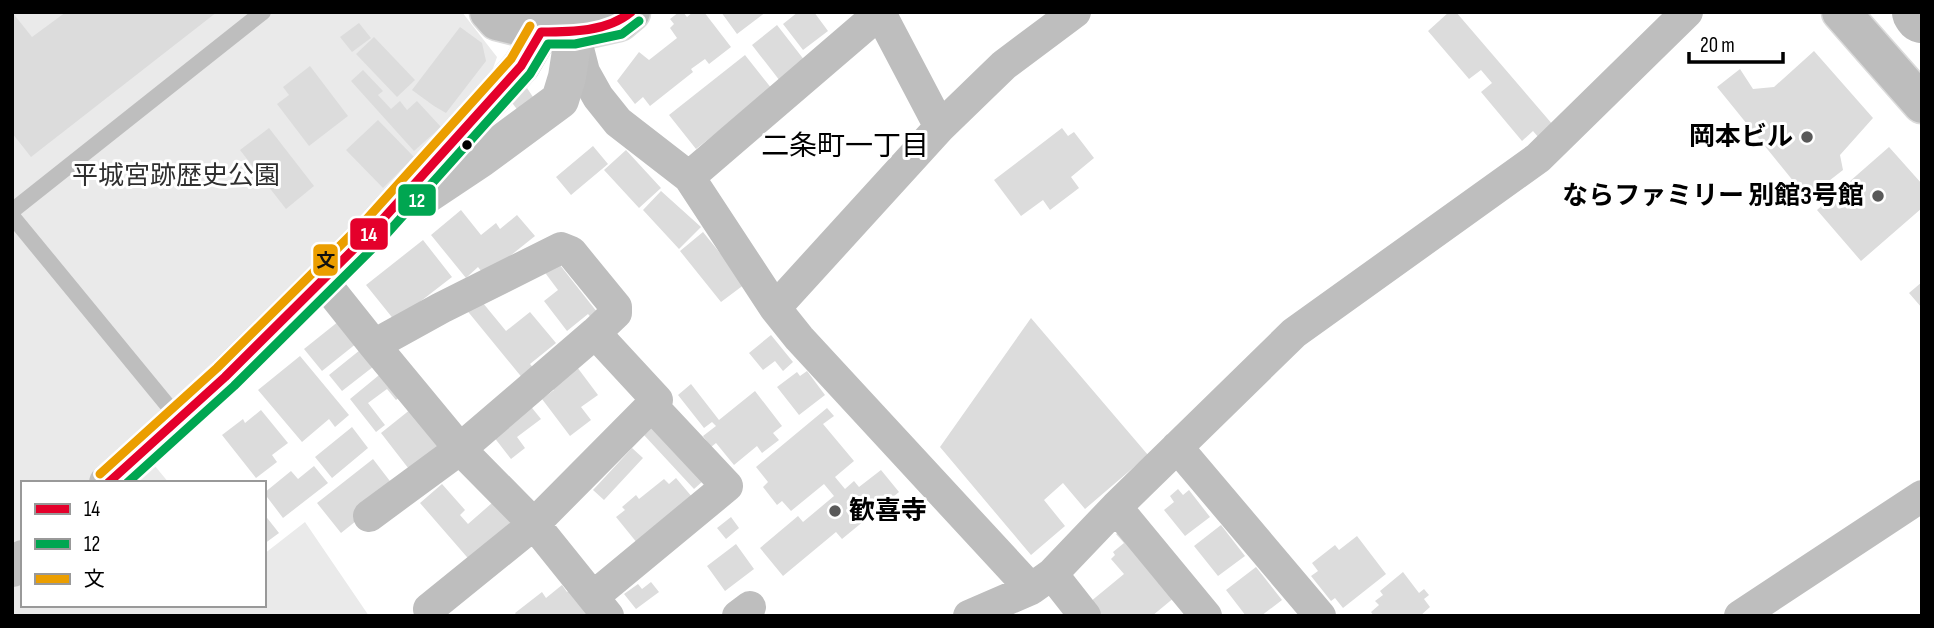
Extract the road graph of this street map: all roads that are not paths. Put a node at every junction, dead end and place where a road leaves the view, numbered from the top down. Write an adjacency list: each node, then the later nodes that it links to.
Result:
1 (263, 12): 12 (lane)
2 (489, 12): 8 (main road)
3 (631, 12): 8 (main road)
4 (880, 12): 10 (street); 11 (street)
5 (1074, 12): 10 (street)
6 (1687, 12): 20 (street)
7 (1841, 12): 9 (main road)
8 (557, 32): 11 (street); 13 (main road); 13 (main road)
9 (1922, 104)
10 (940, 127): 15 (street)
11 (689, 177): 15 (street)
12 (12, 214): 19 (lane)
13 (374, 229): 14 (main road)
14 (323, 281): 17 (street); 19 (main road)
15 (775, 308): 27 (street)
16 (595, 333): 17 (street); 18 (street); 21 (street)
17 (374, 345): 21 (street)
18 (652, 405): 26 (street); 28 (street)
19 (178, 418): 22 (main road)
20 (1177, 447): 24 (street); 33 (street)
21 (460, 449): 25 (street); 26 (street)
22 (110, 481)
23 (1922, 496): 34 (street)
24 (1116, 507): 27 (street); 32 (street)
25 (369, 516)
26 (534, 524): 28 (street); 29 (street)
27 (1041, 582): 30 (street); 31 (street)
28 (601, 606)
29 (429, 609)
30 (969, 616)
31 (1086, 616)
32 (1206, 616)
33 (1320, 616)
34 (1740, 616)

